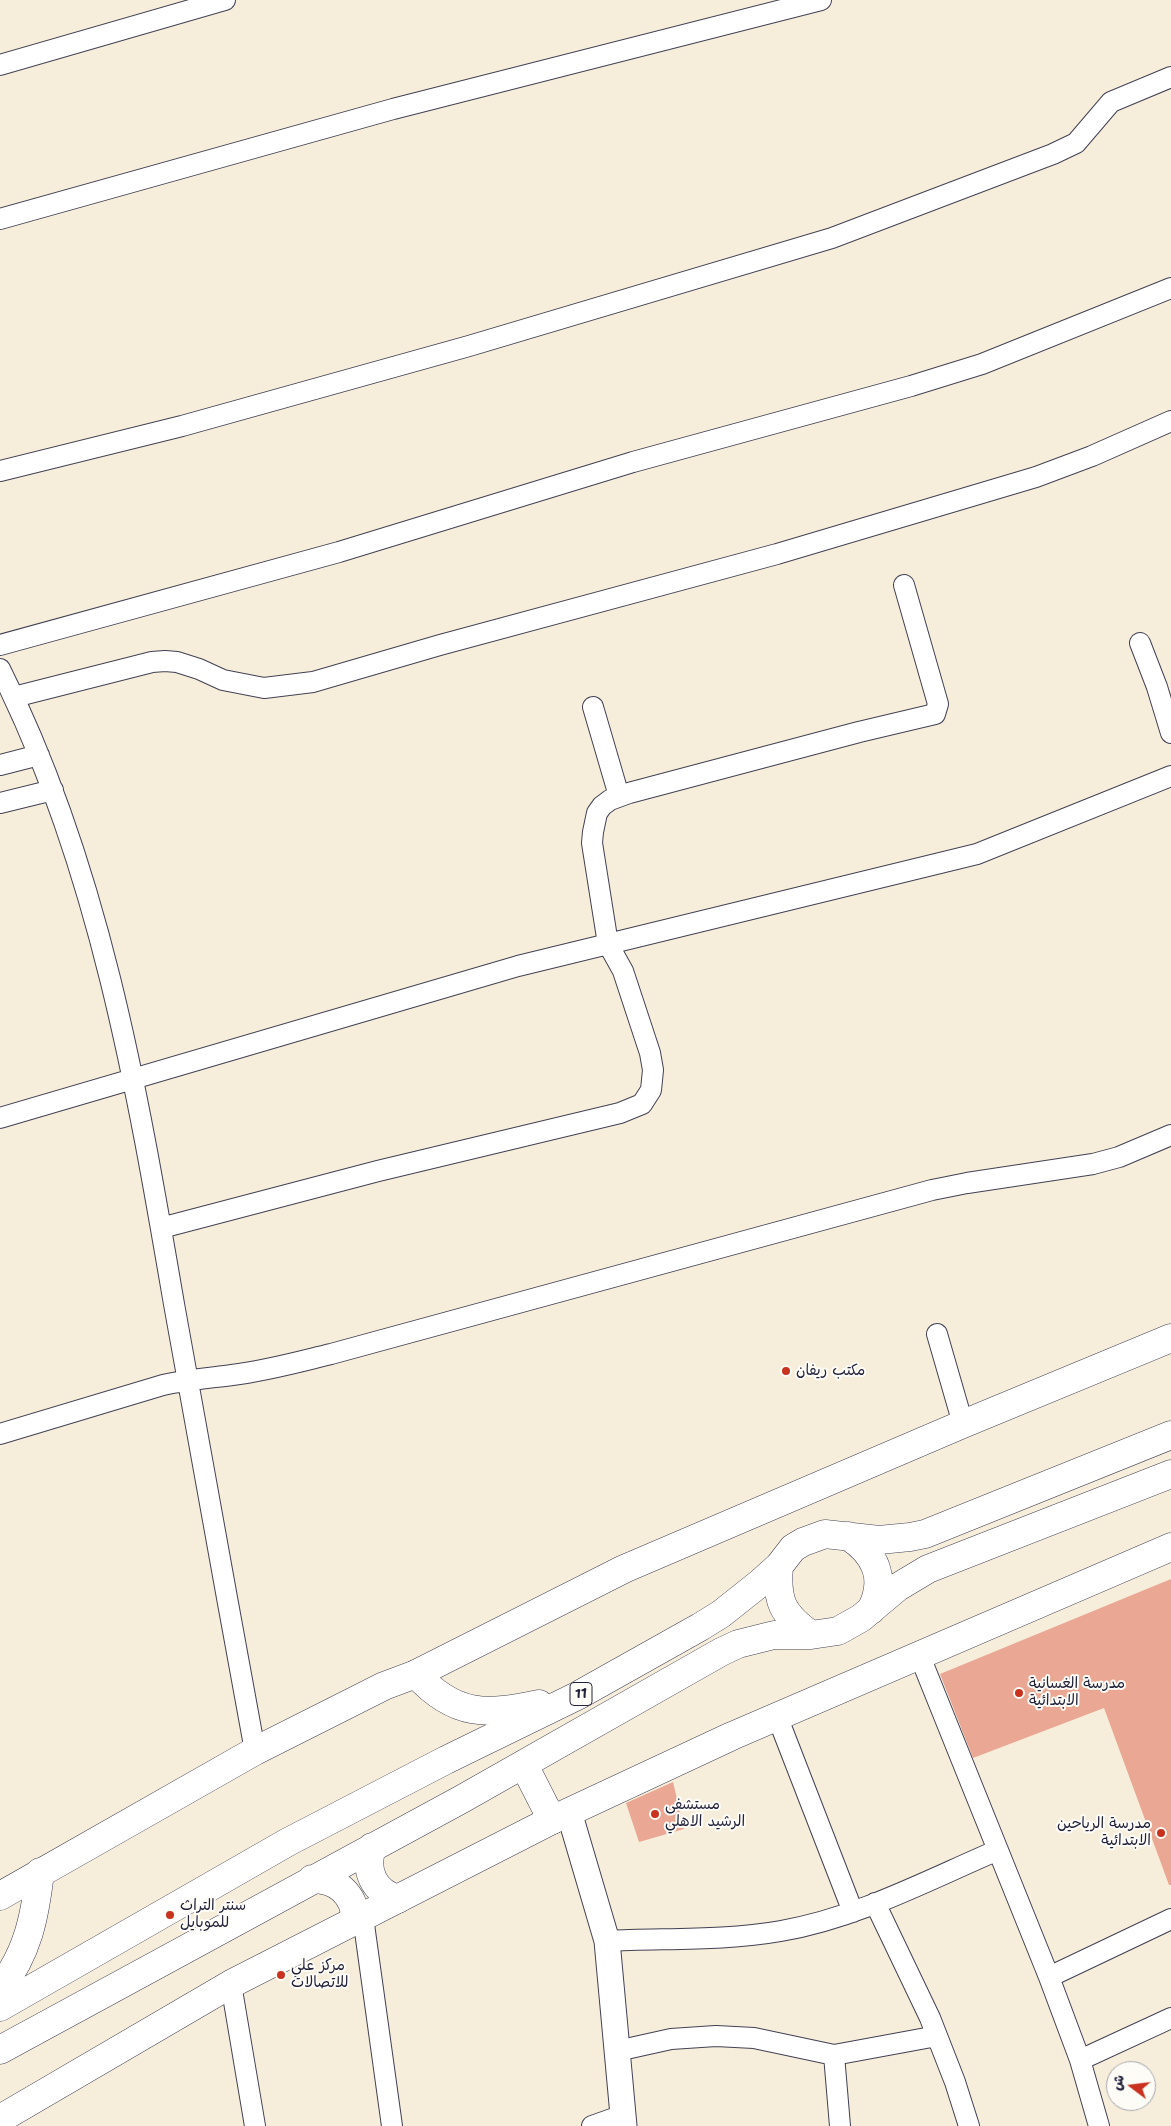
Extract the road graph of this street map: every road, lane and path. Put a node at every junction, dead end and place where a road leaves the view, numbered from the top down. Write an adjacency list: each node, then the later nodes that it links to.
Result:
1 (225, 0): 3 (street)
2 (821, 0): 5 (street)
3 (0, 64)
4 (1171, 77): 8 (street)
5 (0, 219)
6 (1171, 288): 11 (street)
7 (1171, 421): 13 (street)
8 (0, 471)
9 (904, 585): 20 (street)
10 (1140, 642): 15 (street)
11 (0, 645)
12 (0, 669): 13 (street)
13 (14, 697): 16 (street)
14 (593, 707): 20 (street)
15 (1171, 733)
16 (39, 756): 17 (street); 19 (street)
17 (0, 765)
18 (1171, 776): 22 (street)
19 (53, 790): 21 (street); 23 (street)
20 (620, 796): 22 (street)
21 (0, 802)
22 (608, 944): 23 (street); 26 (street)
23 (132, 1080): 24 (street); 26 (street)
24 (0, 1118)
25 (1171, 1136): 29 (street)
26 (161, 1228): 29 (street)
27 (937, 1334): 30 (street)
28 (1171, 1338): 30 (main road)
29 (188, 1379): 31 (street); 43 (street)
30 (963, 1424): 40 (main road)
31 (0, 1434)
32 (1171, 1435): 34 (main road, 11)
33 (1171, 1474): 37 (main road, 11)
34 (848, 1536): 36 (main road, 11); 37 (main road)
35 (1171, 1547): 39 (main road)
36 (778, 1566): 38 (main road); 41 (main road, 11)
37 (871, 1610): 38 (main road, 11)
38 (811, 1635): 44 (main road, 11)
39 (919, 1654): 42 (main road); 47 (street)
40 (416, 1674): 41 (main road); 43 (main road)
41 (577, 1696): 60 (main road, 11)
42 (777, 1716): 45 (main road); 53 (street)
43 (255, 1751): 48 (main road)
44 (524, 1764): 45 (main road); 46 (main road, 11)
45 (560, 1816): 51 (main road); 56 (street)
46 (372, 1847): 49 (main road, 11); 51 (main road)
47 (998, 1850): 52 (street); 57 (street)
48 (40, 1872): 50 (main road); 59 (main road)
49 (312, 1879): 54 (main road); 63 (main road, 11)
50 (0, 1896)
51 (398, 1899): 54 (main road)
52 (875, 1903): 53 (street); 62 (street)
53 (853, 1912): 56 (street)
54 (360, 1918): 58 (main road); 70 (street)
55 (1171, 1919): 57 (street)
56 (607, 1941): 64 (street)
57 (1049, 1977): 66 (street)
58 (231, 1984): 67 (main road); 69 (street)
59 (0, 1988)
60 (0, 2008)
61 (1171, 2018): 66 (street)
62 (937, 2036): 65 (street); 73 (street)
63 (0, 2050)
64 (617, 2051): 65 (street); 68 (street)
65 (834, 2055): 72 (street)
66 (1080, 2060): 74 (street)
67 (13, 2118)
68 (624, 2121): 71 (street)
69 (255, 2126)
70 (392, 2126)
71 (592, 2126)
72 (840, 2126)
73 (969, 2126)
74 (1099, 2126)

